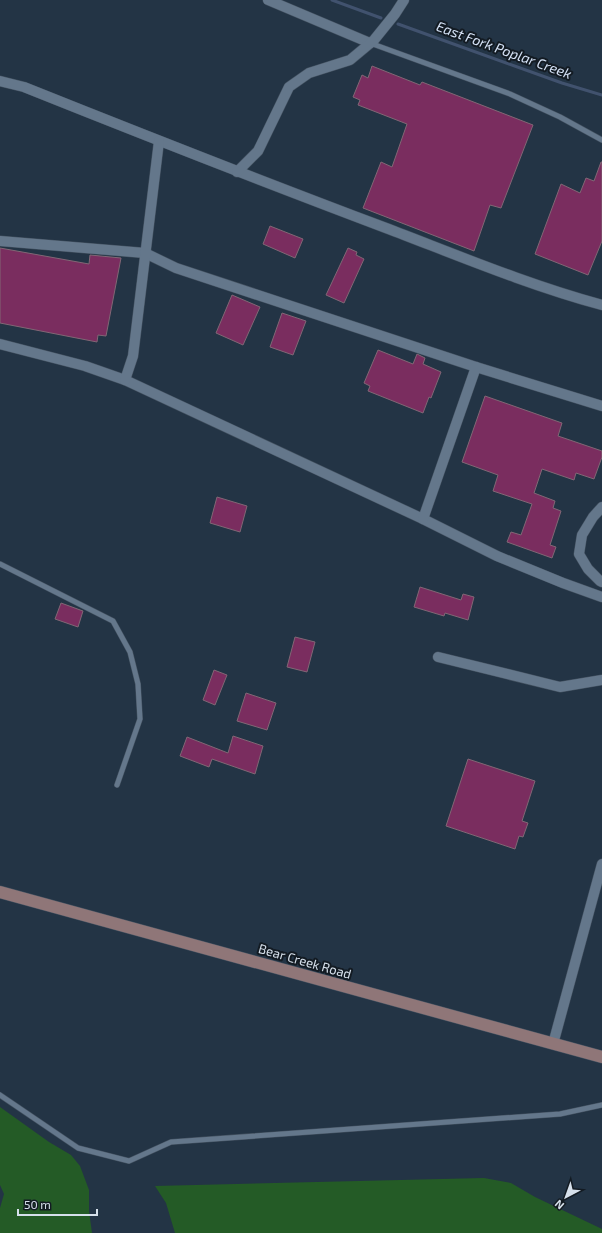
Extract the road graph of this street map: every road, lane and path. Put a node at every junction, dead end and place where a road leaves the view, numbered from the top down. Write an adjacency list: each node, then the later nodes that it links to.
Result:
1 (268, 0): 3 (street)
2 (404, 0): 3 (street)
3 (370, 43): 5 (lane); 7 (street)
4 (0, 81): 6 (street)
5 (602, 140)
6 (159, 141): 7 (street); 9 (street)
7 (237, 172): 10 (street)
8 (0, 241): 9 (street)
9 (145, 253): 12 (street); 13 (street)
10 (602, 305)
11 (0, 344): 13 (street)
12 (476, 367): 14 (street); 16 (street)
13 (125, 380): 16 (street)
14 (602, 406)
15 (602, 507): 18 (street)
16 (423, 519): 19 (street)
17 (0, 564): 22 (lane)
18 (602, 582)
19 (602, 597)
20 (438, 656): 21 (street)
21 (602, 680)
22 (117, 785)
23 (602, 864): 25 (street)
24 (0, 892): 25 (street, Bear Creek Road)
25 (553, 1044): 26 (street, Bear Creek Road)
26 (602, 1057)
27 (0, 1095): 28 (lane)
28 (602, 1105)

